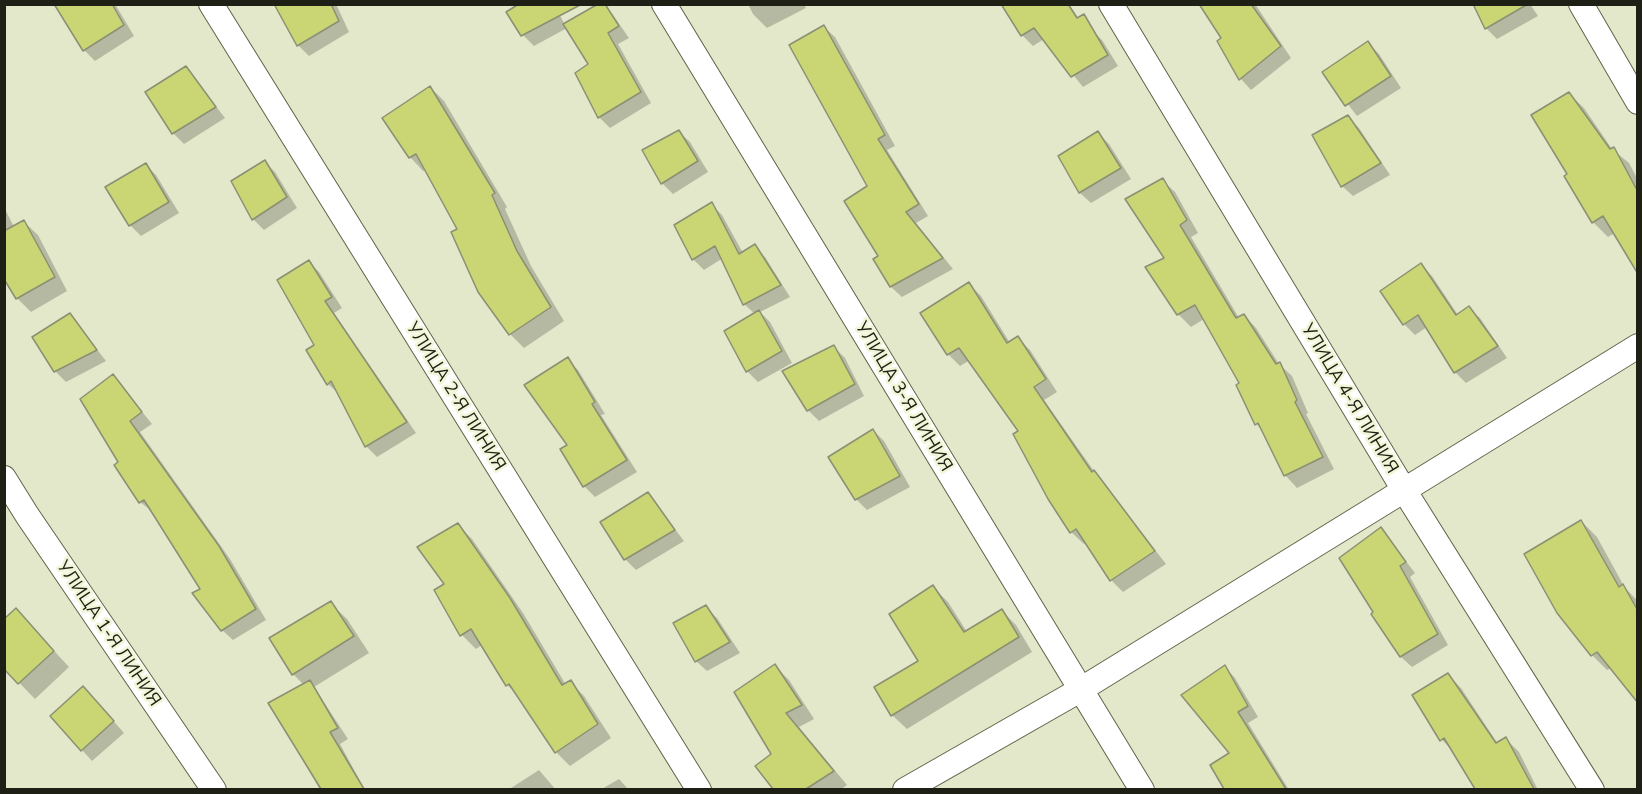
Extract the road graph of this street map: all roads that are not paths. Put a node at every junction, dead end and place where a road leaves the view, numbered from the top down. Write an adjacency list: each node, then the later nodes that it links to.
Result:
1 (211, 4): 11 (street, УЛИЦА 2-Я ЛИНИЯ)
2 (664, 4): 9 (street, УЛИЦА 3-Я ЛИНИЯ)
3 (1111, 4): 8 (street, УЛИЦА 4-Я ЛИНИЯ)
4 (1581, 4): 5 (street)
5 (1638, 102)
6 (1638, 346): 8 (street)
7 (4, 478): 10 (street, УЛИЦА 1-Я ЛИНИЯ)
8 (1404, 490): 9 (street); 14 (street, УЛИЦА 4-Я ЛИНИЯ)
9 (1080, 690): 12 (street); 13 (street, УЛИЦА 3-Я ЛИНИЯ)
10 (214, 789)
11 (699, 789)
12 (905, 789)
13 (1142, 789)
14 (1592, 789)

